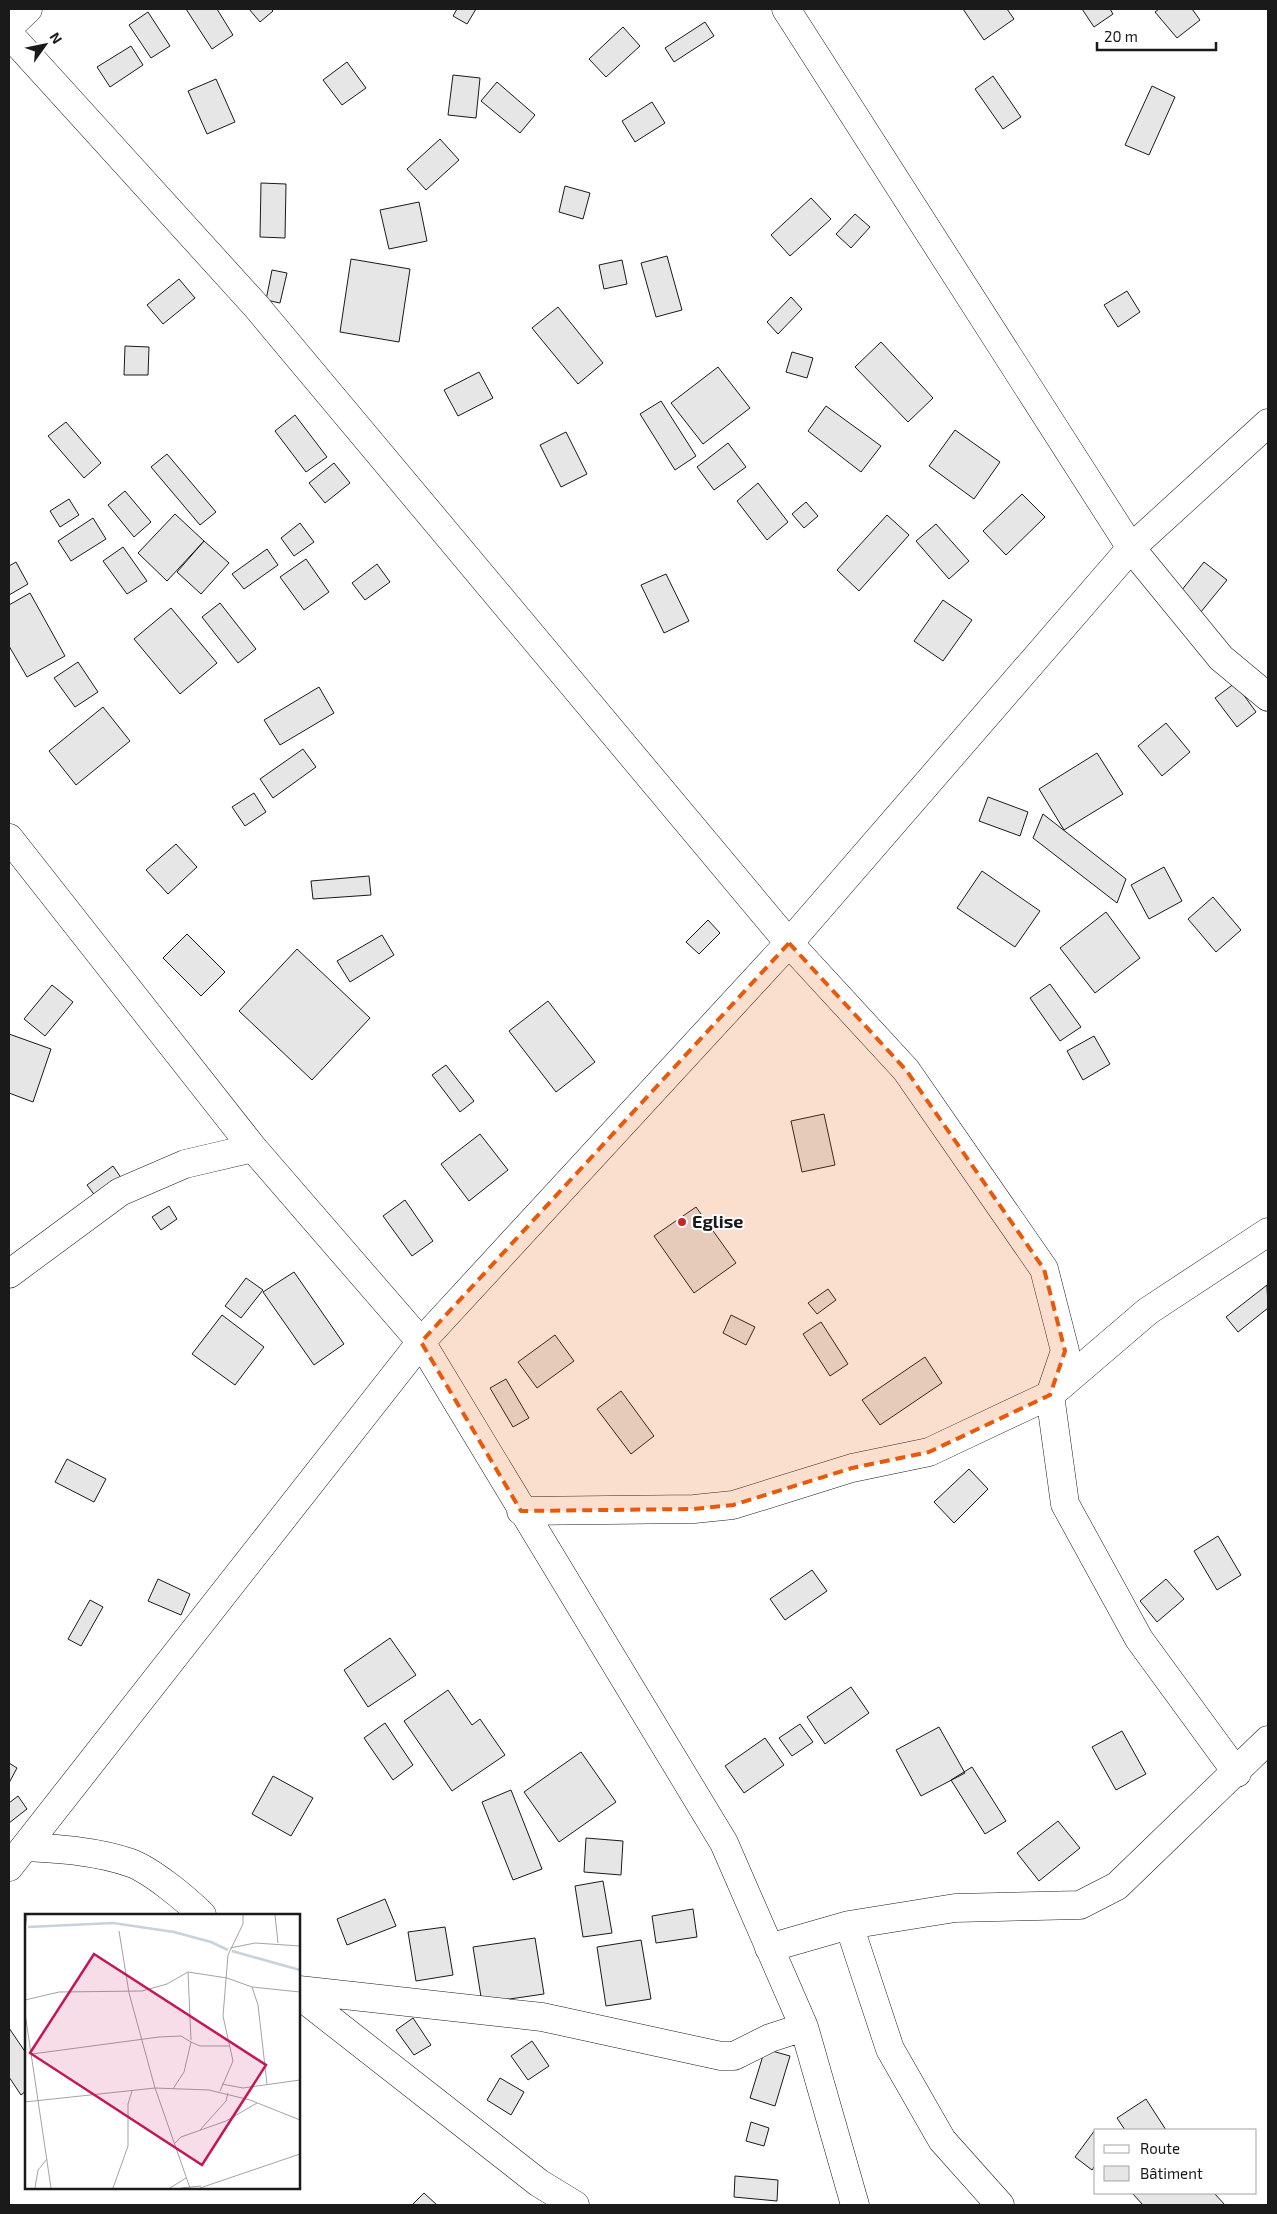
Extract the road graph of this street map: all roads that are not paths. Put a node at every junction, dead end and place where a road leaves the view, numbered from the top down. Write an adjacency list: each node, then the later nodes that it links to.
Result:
1 (28, 9): 3 (street)
2 (786, 9): 6 (street)
3 (9, 27)
4 (9, 34): 9 (street)
5 (1268, 423): 6 (street)
6 (1131, 548): 7 (street); 9 (street)
7 (1268, 697)
8 (9, 838): 10 (street)
9 (788, 943): 13 (street); 14 (street)
10 (253, 1148): 12 (street); 13 (street)
11 (1268, 1232): 14 (street)
12 (9, 1274)
13 (421, 1342): 15 (street); 18 (street)
14 (1050, 1395): 15 (street); 17 (street)
15 (521, 1511): 21 (street)
16 (1268, 1740): 17 (street)
17 (1237, 1773): 20 (street)
18 (17, 1857): 19 (street)
19 (201, 1914)
20 (849, 1925): 21 (street); 27 (street)
21 (769, 1948): 24 (street)
22 (300, 1990): 24 (street)
23 (300, 1996): 25 (street)
24 (804, 2027): 26 (street)
25 (575, 2205)
26 (855, 2205)
27 (1000, 2205)

